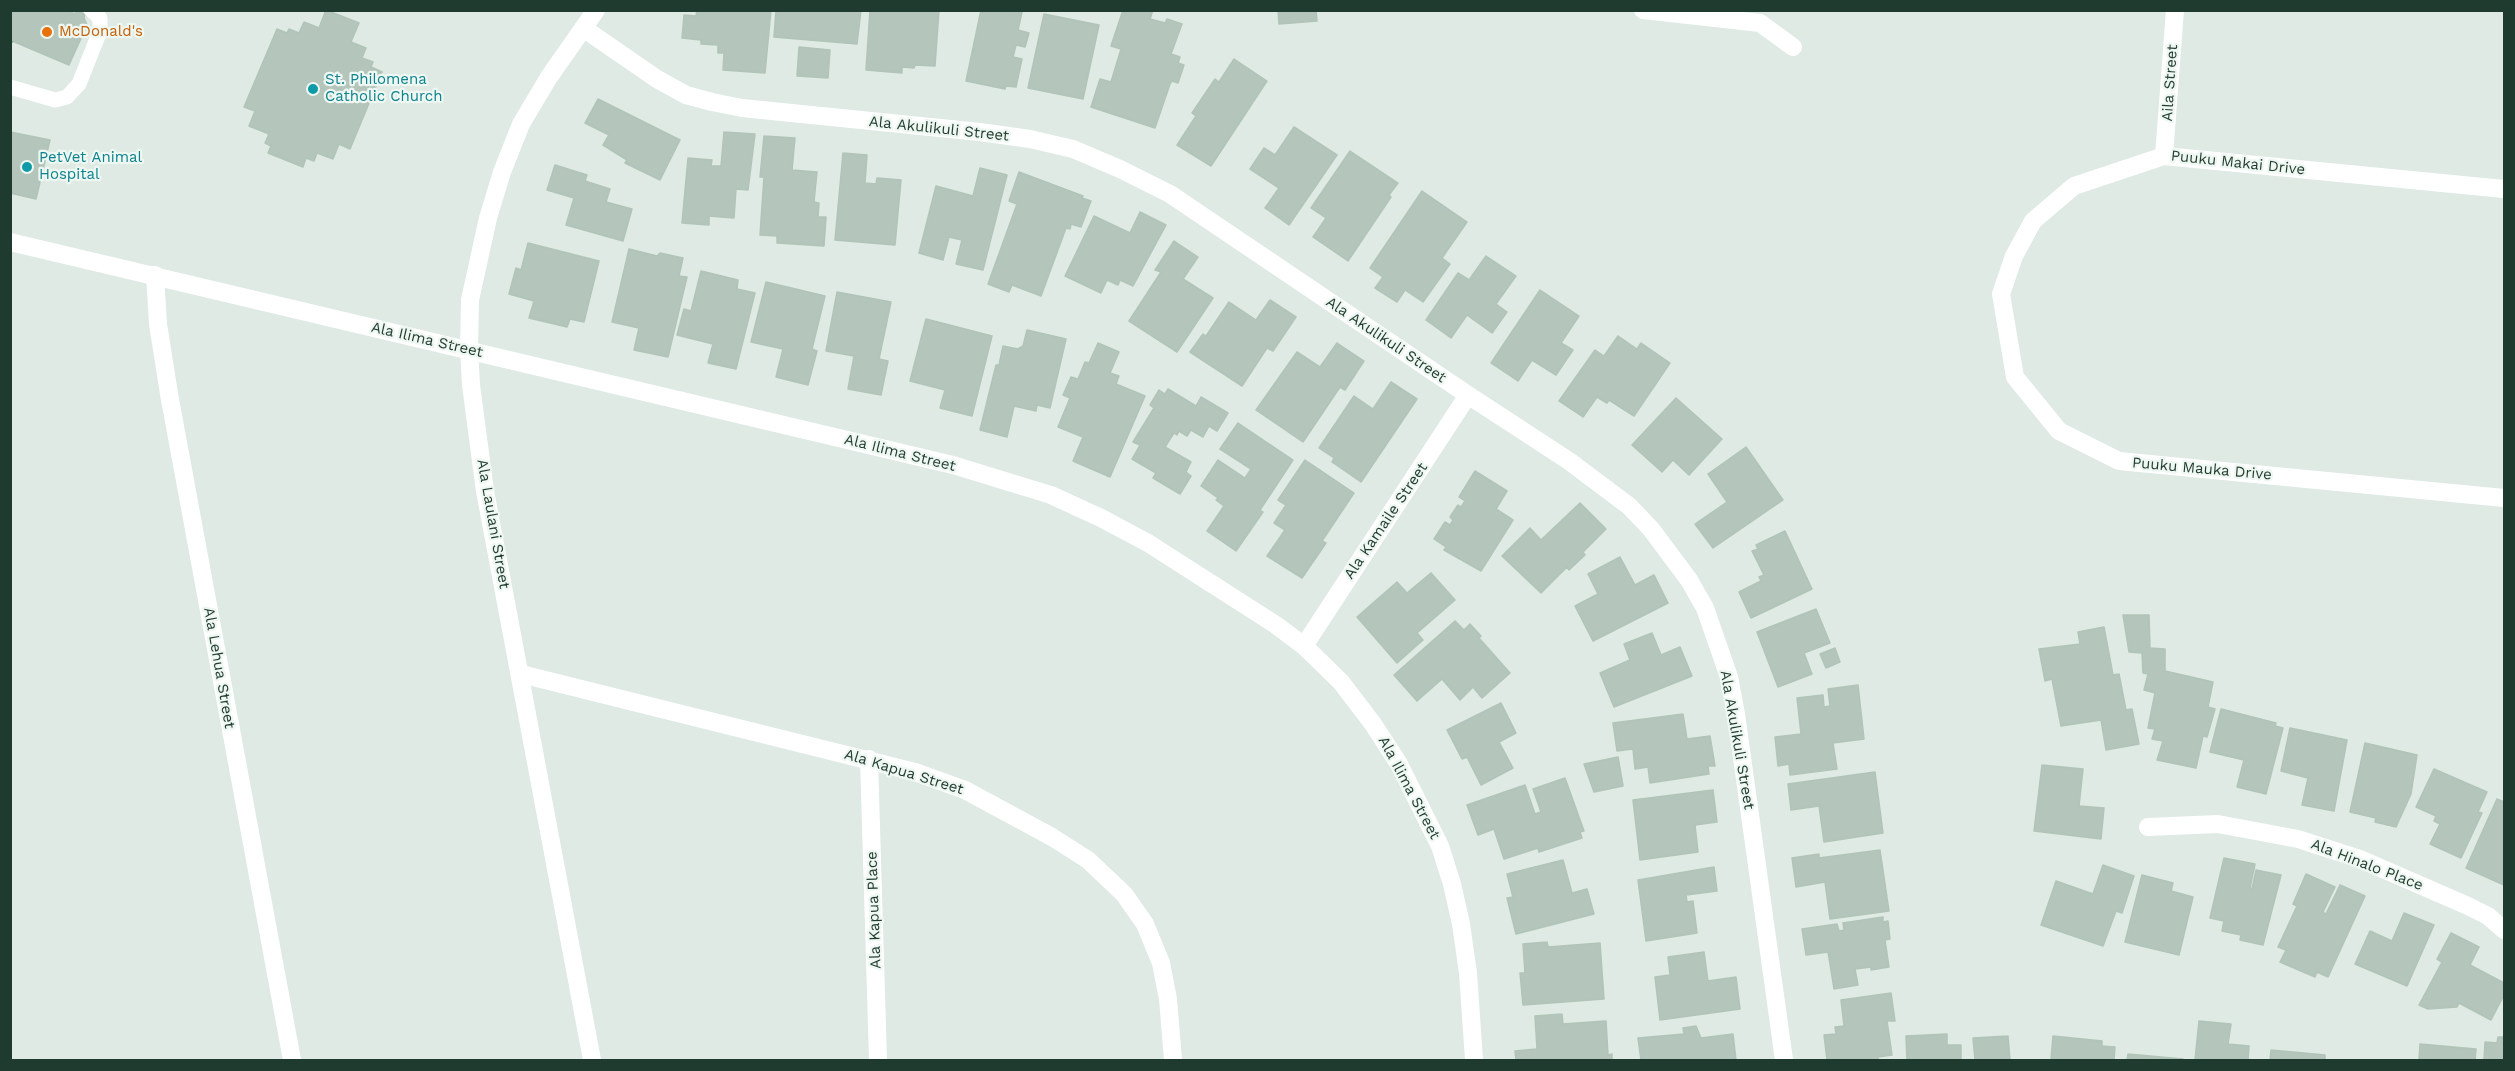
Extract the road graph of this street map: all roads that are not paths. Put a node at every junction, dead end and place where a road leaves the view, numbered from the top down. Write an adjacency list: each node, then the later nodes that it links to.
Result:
1 (91, 10): 7 (lane)
2 (596, 10): 5 (street, Ala Laulani Street)
3 (1642, 10): 6 (street)
4 (2175, 10): 8 (street, Aila Street)
5 (583, 28): 13 (street, Ala Laulani Street); 14 (street, Ala Akulikuli Street)
6 (1793, 47)
7 (10, 87)
8 (2164, 156): 9 (street, Puuku Makai Drive); 12 (street, Puuku Makai Drive)
9 (2505, 189)
10 (10, 242): 11 (street, Ala Ilima Street)
11 (155, 275): 13 (street, Ala Ilima Street); 21 (street, Ala Lehua Street)
12 (2001, 294): 15 (street, Puuku Mauka Drive)
13 (469, 350): 16 (street, Ala Ilima Street); 17 (street, Ala Laulani Street)
14 (1468, 395): 16 (street, Ala Kamaile Street); 26 (street, Ala Akulikuli Street)
15 (2505, 498)
16 (1304, 646): 25 (street, Ala Ilima Street)
17 (521, 674): 18 (street, Ala Kapua Street); 22 (street, Ala Laulani Street)
18 (869, 759): 23 (street, Ala Kapua Place); 24 (street, Ala Kapua Street)
19 (2148, 827): 20 (street, Ala Hinalo Place)
20 (2505, 930)
21 (292, 1060)
22 (592, 1060)
23 (878, 1060)
24 (1173, 1060)
25 (1474, 1060)
26 (1784, 1060)

